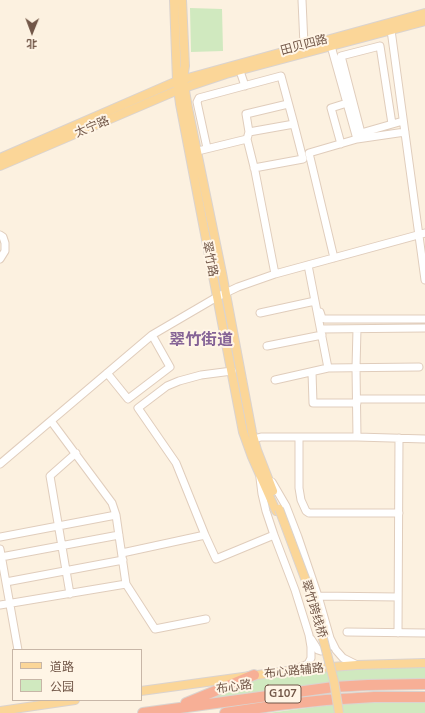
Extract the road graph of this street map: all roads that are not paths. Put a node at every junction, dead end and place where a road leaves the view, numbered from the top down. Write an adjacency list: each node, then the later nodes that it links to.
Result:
1 (174, 0): 11 (main road, 翠竹路)
2 (182, 0): 11 (main road, 翠竹路)
3 (302, 0): 7 (street)
4 (425, 13): 7 (main road, 田贝四路)
5 (425, 21): 6 (main road, 田贝四路)
6 (392, 30): 8 (main road, 田贝四路); 15 (street)
7 (304, 45): 9 (main road, 田贝四路)
8 (331, 46): 10 (main road, 田贝四路); 13 (street)
9 (225, 71): 10 (main road, 田贝四路); 11 (main road, 田贝四路)
10 (240, 71): 12 (street)
11 (181, 84): 23 (main road, 翠竹路); 24 (main road, 太宁路); 25 (main road, 太宁路); 35 (main road, 翠竹路)
12 (245, 86): 14 (street); 22 (street)
13 (347, 103): 20 (street); 21 (street)
14 (288, 104): 16 (street); 19 (street)
15 (404, 121): 17 (street); 18 (street)
16 (294, 124): 19 (street); 26 (street)
17 (392, 124): 17 (street)
18 (405, 132): 20 (street); 27 (street)
19 (248, 135): 22 (street); 26 (street)
20 (357, 139): 21 (street)
21 (341, 144): 29 (street)
22 (207, 148): 23 (street)
23 (197, 151): 34 (main road, 翠竹路)
24 (0, 158)
25 (0, 166)
26 (254, 168): 32 (street)
27 (422, 234): 29 (street); 33 (street)
28 (0, 235): 30 (street)
29 (334, 258): 31 (street)
30 (0, 259)
31 (310, 264): 32 (street); 36 (street); 38 (street)
32 (275, 274): 34 (street)
33 (425, 280)
34 (226, 293): 35 (street); 57 (main road, 翠竹路)
35 (217, 297): 42 (street); 47 (main road, 翠竹路)
36 (315, 301): 37 (street); 41 (street)
37 (260, 313)
38 (425, 319)
39 (425, 328): 40 (street)
40 (357, 329): 41 (street); 46 (street)
41 (321, 332): 43 (street); 45 (street)
42 (152, 335): 49 (street); 49 (street)
43 (267, 346)
44 (419, 367): 46 (street)
45 (328, 368): 46 (street); 48 (street)
46 (356, 368): 52 (street)
47 (232, 371): 61 (main road, 翠竹路); 67 (street)
48 (312, 372): 50 (street); 52 (street)
49 (107, 373): 53 (street)
50 (275, 380)
51 (425, 399): 52 (street)
52 (357, 401): 55 (street)
53 (51, 421): 59 (street); 60 (street)
54 (299, 437): 55 (street); 57 (street); 63 (street)
55 (357, 437): 56 (street)
56 (399, 438): 58 (street); 63 (street)
57 (254, 439): 61 (main road, 翠竹路)
58 (425, 439)
59 (76, 453): 64 (street); 65 (street)
60 (0, 464)
61 (262, 472): 62 (main road, 翠竹路); 68 (street); 78 (street)
62 (277, 510): 102 (main road, 翠竹跨线桥, bridge); 103 (main road, 翠竹跨线桥, bridge)
63 (399, 513): 79 (street)
64 (116, 515): 65 (street); 66 (street)
65 (58, 526): 69 (street); 70 (street)
66 (119, 535): 70 (street); 72 (street)
67 (205, 535): 68 (street); 72 (street)
68 (274, 535): 86 (street)
69 (0, 537)
70 (62, 546): 73 (street); 74 (street)
71 (0, 549): 73 (street)
72 (122, 556): 74 (street); 76 (street)
73 (2, 557): 75 (street)
74 (66, 571): 75 (street); 77 (street)
75 (6, 582): 80 (street)
76 (126, 584): 77 (street); 82 (street)
77 (70, 594): 80 (street)
78 (318, 596): 79 (street); 87 (street)
79 (398, 597): 84 (street)
80 (10, 604): 81 (street); 88 (street)
81 (0, 605)
82 (206, 619)
83 (347, 632): 84 (street)
84 (398, 633): 85 (street)
85 (425, 633)
86 (309, 635): 87 (street); 91 (street)
87 (330, 638): 90 (street)
88 (18, 649)
89 (425, 663): 90 (main road, 布心路辅路)
90 (357, 665): 91 (main road, 布心路辅路)
91 (294, 670): 92 (main road, 布心路辅路)
92 (254, 675): 94 (main road, 布心路辅路); 98 (highway)
93 (425, 684): 98 (highway, 布心路 / G107)
94 (142, 691)
95 (425, 696): 101 (highway, 布心路 / G107)
96 (59, 701): 97 (main road)
97 (28, 703): 99 (main road)
98 (171, 709): 100 (highway, 布心路 / G107)
99 (0, 711)
100 (143, 713)
101 (225, 713)
102 (335, 713)
103 (339, 713)

